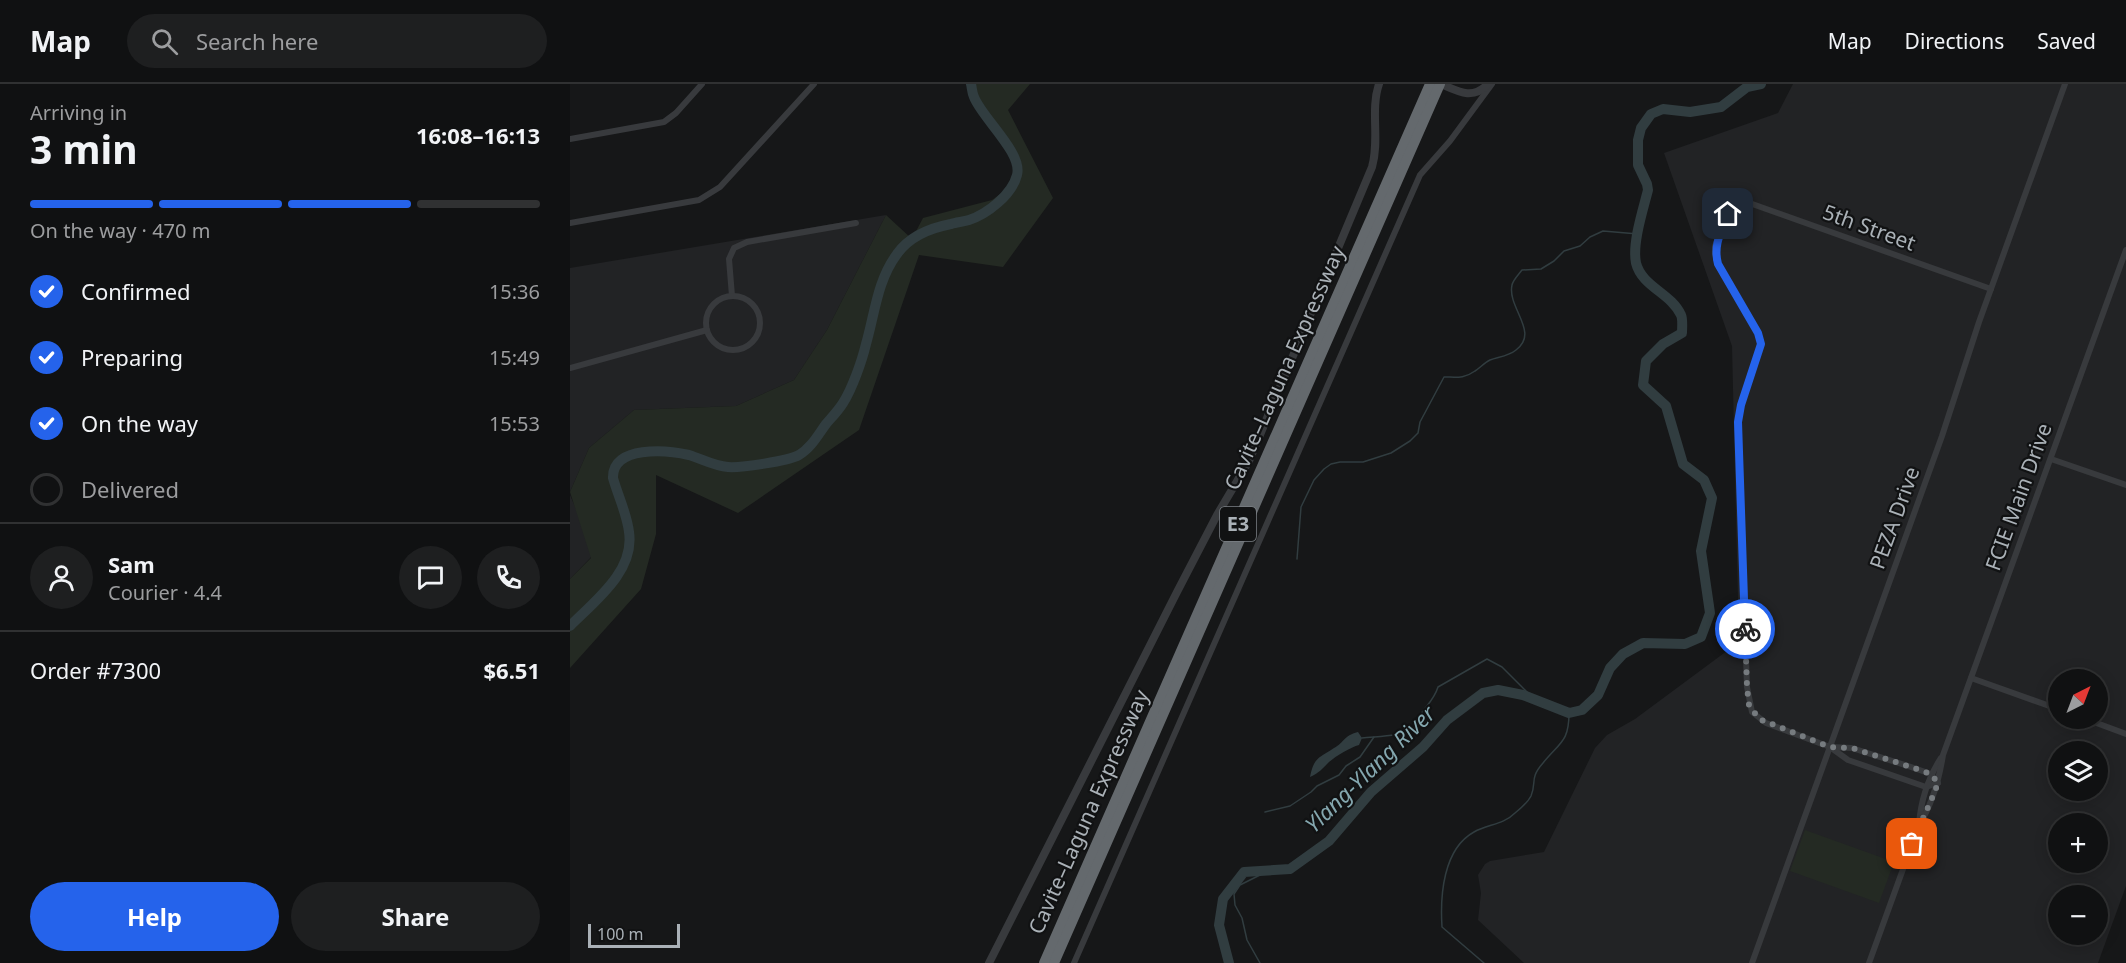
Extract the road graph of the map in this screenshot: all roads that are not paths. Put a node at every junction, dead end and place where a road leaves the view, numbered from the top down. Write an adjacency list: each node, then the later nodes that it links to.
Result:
1 (702, 84): 8 (street)
2 (814, 84): 9 (street)
3 (1379, 84): 28 (street)
4 (1430, 84): 29 (highway, Cavite–Laguna Expressway / E3)
5 (1441, 84): 6 (street); 30 (highway, Cavite–Laguna Expressway / E3)
6 (1490, 84): 31 (street)
7 (2065, 84): 12 (street, PEZA Drive)
8 (570, 139)
9 (570, 223)
10 (856, 224): 13 (street)
11 (2126, 250): 16 (street, FCIE Main Drive)
12 (1991, 289): 22 (street, PEZA Drive); 22 (street, 5th Street)
13 (732, 296): 14 (street); 14 (street)
14 (707, 330): 15 (street)
15 (570, 368)
16 (2051, 459): 17 (street); 18 (street, FCIE Main Drive)
17 (2126, 485)
18 (1971, 678): 19 (street); 23 (street, FCIE Main Drive)
19 (2048, 705)
20 (2108, 727): 21 (street)
21 (2126, 734)
22 (1830, 747): 24 (street); 26 (street); 32 (street, PEZA Drive)
23 (1943, 755): 24 (street, FCIE Main Drive); 25 (street, FCIE Main Drive)
24 (1931, 774): 25 (street); 26 (street, FCIE Main Drive)
25 (1938, 783): 26 (street); 27 (street, FCIE Main Drive)
26 (1926, 787): 27 (street, FCIE Main Drive)
27 (1919, 825): 33 (street, FCIE Main Drive)
28 (989, 963)
29 (1044, 963)
30 (1054, 963)
31 (1074, 963)
32 (1752, 963)
33 (1869, 963)

